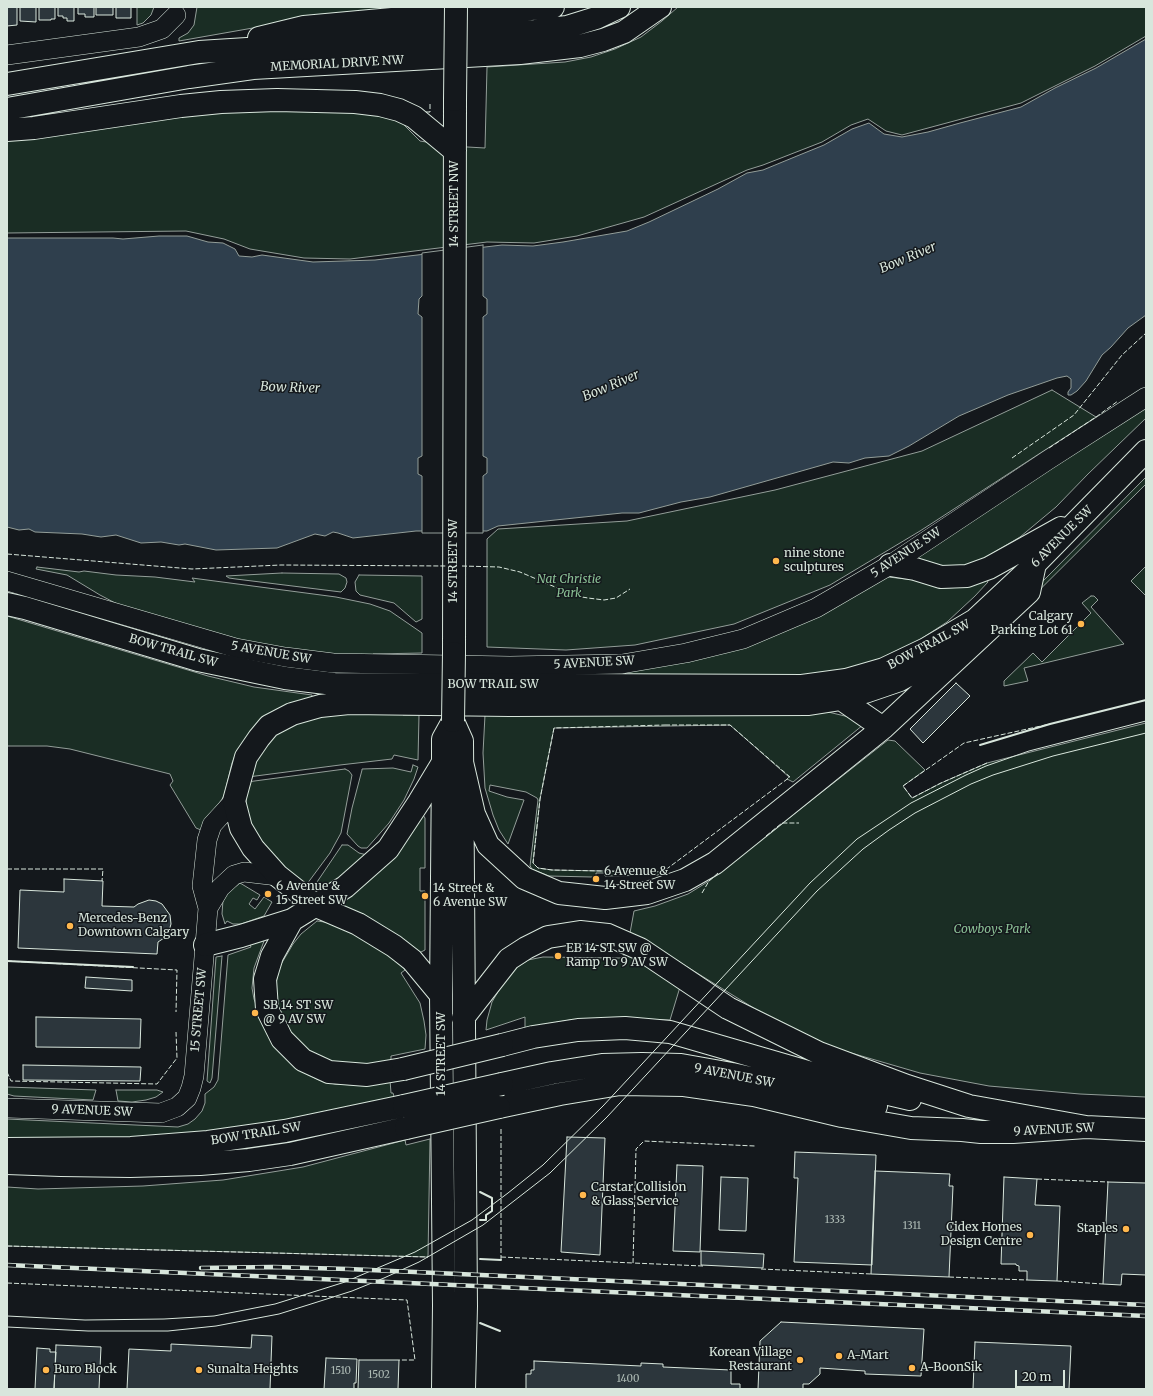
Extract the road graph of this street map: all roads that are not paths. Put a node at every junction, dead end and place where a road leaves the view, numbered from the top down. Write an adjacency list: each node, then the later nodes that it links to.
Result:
1 (456, 7): 11 (main road, 14 STREET NW, bridge)
2 (553, 7): 6 (main road)
3 (619, 7): 6 (main road, MEMORIAL DRIVE NW)
4 (660, 7): 9 (main road, MEMORIAL DRIVE NW)
5 (176, 15): 7 (street)
6 (199, 52): 8 (main road, MEMORIAL DRIVE NW)
7 (7, 55)
8 (7, 84)
9 (7, 109)
10 (7, 130): 11 (main road)
11 (456, 151): 13 (main road, 14 STREET NW)
12 (1146, 397): 17 (street, 5 AVENUE SW)
13 (455, 401): 23 (main road, 14 STREET SW, bridge)
14 (1146, 451): 15 (main road, 6 AVENUE SW)
15 (1083, 515): 16 (main road, 6 AVENUE SW); 17 (main road)
16 (1035, 564): 20 (main road, 6 AVENUE SW); 22 (main road)
17 (890, 565): 18 (street, 5 AVENUE SW)
18 (7, 580)
19 (7, 604): 20 (main road, BOW TRAIL SW)
20 (975, 620): 21 (main road)
21 (841, 699): 22 (main road); 24 (main road)
22 (883, 728): 23 (main road)
23 (452, 762): 26 (main road); 30 (main road, 14 STREET SW); 31 (main road, 14 STREET SW)
24 (234, 801): 25 (main road); 27 (street, 15 STREET SW)
25 (278, 876): 26 (main road); 27 (street, 15 STREET SW)
26 (316, 906): 28 (main road); 30 (main road)
27 (208, 908): 29 (street, 15 STREET SW)
28 (292, 920): 29 (main road); 33 (main road, bridge)
29 (205, 945): 34 (street, 15 STREET SW)
30 (441, 995): 42 (main road, 14 STREET SW)
31 (463, 1018): 33 (main road); 43 (main road, 14 STREET SW)
32 (502, 1084): 38 (main road, 9 AVENUE SW); 40 (main road, BOW TRAIL SW, bridge)
33 (969, 1106): 37 (main road)
34 (177, 1107): 36 (street, 9 AVENUE SW)
35 (499, 1107): 38 (main road, 9 AVENUE SW); 41 (main road, BOW TRAIL SW, bridge)
36 (7, 1108)
37 (1086, 1127): 38 (main road, 9 AVENUE SW); 39 (main road, 9 AVENUE SW)
38 (962, 1130)
39 (1146, 1130)
40 (7, 1149)
41 (7, 1162)
42 (443, 1389)
43 (464, 1389)

